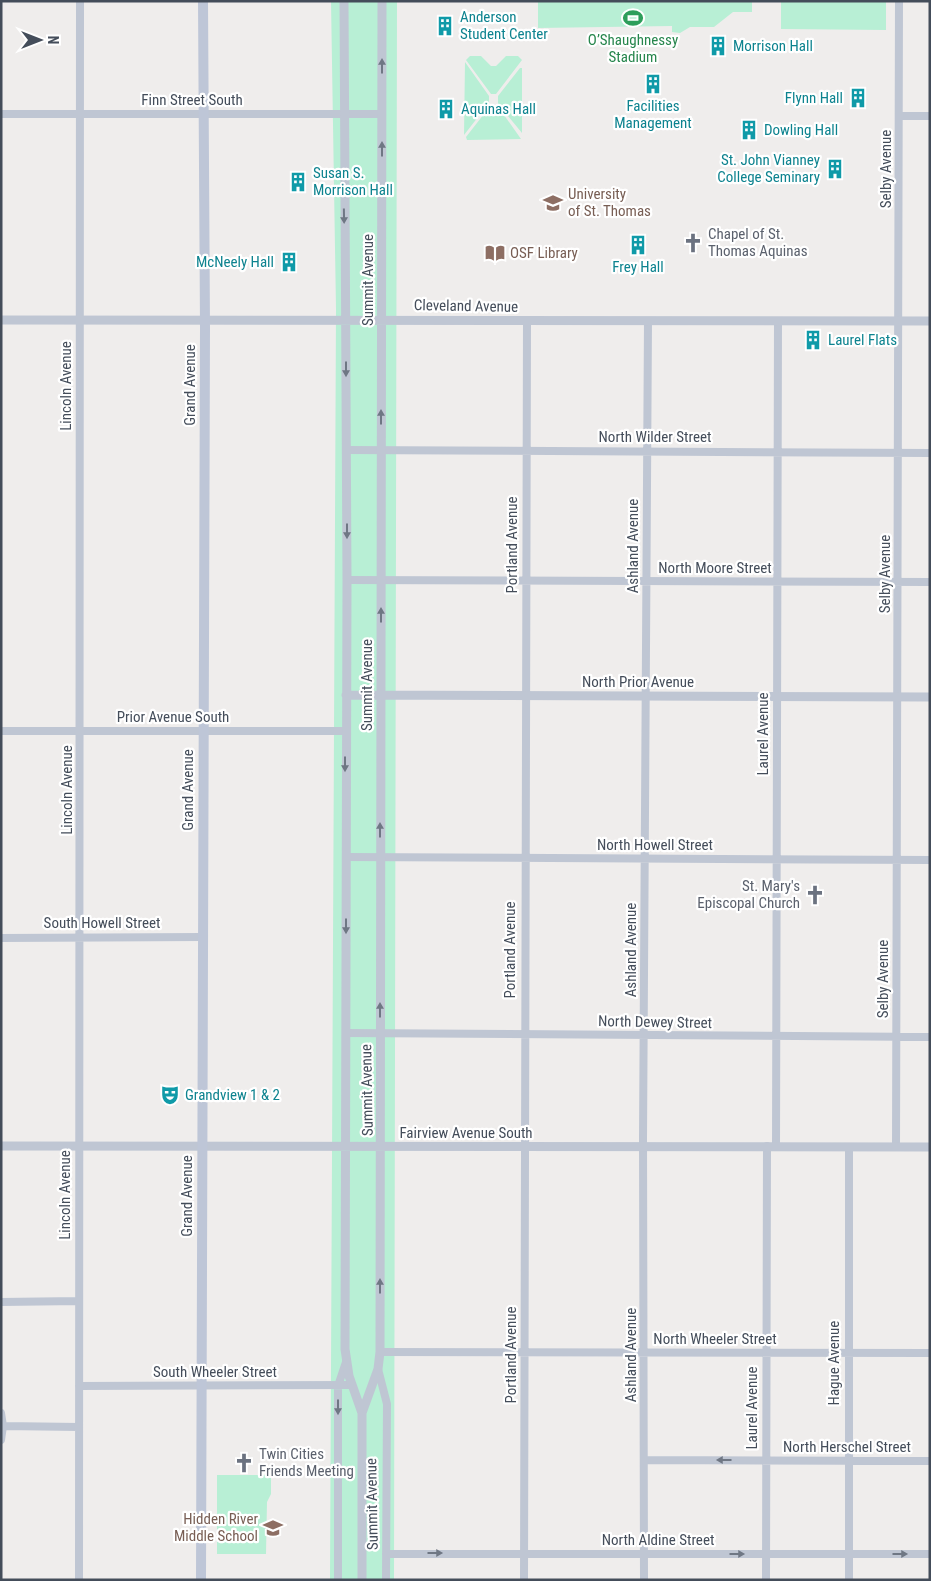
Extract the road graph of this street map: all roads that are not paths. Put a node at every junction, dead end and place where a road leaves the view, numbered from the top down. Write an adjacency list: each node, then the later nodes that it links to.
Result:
1 (80, 1): 6 (street, Lincoln Avenue)
2 (203, 1): 7 (main road, Grand Avenue)
3 (344, 1): 9 (street, Summit Avenue)
4 (382, 1): 10 (street, Summit Avenue, one-way to 4)
5 (899, 1): 11 (street, Selby Avenue)
6 (80, 113): 7 (street, Finn Street South); 8 (street, Finn Street South); 14 (street, Lincoln Avenue)
7 (204, 113): 9 (street, Finn Street South); 15 (main road, Grand Avenue)
8 (1, 114)
9 (343, 114): 10 (street, Finn Street South); 16 (street, Summit Avenue, one-way to 16)
10 (382, 114): 17 (street, Summit Avenue, one-way to 10)
11 (900, 116): 12 (street); 21 (street, Selby Avenue)
12 (930, 116)
13 (1, 320): 14 (street, Cleveland Avenue)
14 (80, 320): 15 (street, Cleveland Avenue); 44 (street, Lincoln Avenue)
15 (205, 320): 16 (street, Cleveland Avenue); 46 (main road, Grand Avenue)
16 (346, 320): 17 (street, Cleveland Avenue); 24 (street, Summit Avenue, one-way to 24)
17 (381, 320): 18 (street, Cleveland Avenue); 23 (street, Summit Avenue, one-way to 17)
18 (527, 320): 19 (street, Cleveland Avenue); 25 (street, Portland Avenue)
19 (648, 321): 20 (street, Cleveland Avenue); 26 (street, Ashland Avenue)
20 (778, 321): 21 (street, Cleveland Avenue); 27 (street, Laurel Avenue)
21 (899, 321): 22 (street, Cleveland Avenue); 28 (street, Selby Avenue)
22 (930, 321)
23 (381, 449): 24 (street, North Wilder Street); 25 (street, North Wilder Street); 31 (street, Summit Avenue)
24 (346, 450): 30 (street, Summit Avenue, one-way to 30)
25 (526, 450): 26 (street, North Wilder Street); 32 (street, Portland Avenue)
26 (647, 452): 27 (street, North Wilder Street); 33 (street, Ashland Avenue)
27 (778, 452): 28 (street, North Wilder Street); 34 (street, Laurel Avenue)
28 (899, 452): 29 (street, North Wilder Street); 35 (street, Selby Avenue)
29 (930, 453)
30 (347, 580): 31 (street, North Moore Street); 38 (street, Summit Avenue)
31 (381, 580): 32 (street, North Moore Street); 37 (street, Summit Avenue, one-way to 31)
32 (525, 582): 33 (street, North Moore Street); 39 (street, Portland Avenue)
33 (646, 582): 34 (street, North Moore Street); 40 (street, Ashland Avenue)
34 (778, 582): 35 (street, North Moore Street); 41 (street, Laurel Avenue)
35 (898, 582): 36 (street, North Moore Street); 42 (street, Selby Avenue)
36 (930, 582)
37 (381, 694): 38 (street, North Prior Avenue); 39 (street, North Prior Avenue); 49 (street, Summit Avenue, one-way to 37)
38 (346, 695): 47 (street, Summit Avenue)
39 (525, 695): 40 (street, North Prior Avenue); 50 (street, Portland Avenue)
40 (647, 696): 41 (street, North Prior Avenue); 51 (street, Ashland Avenue)
41 (777, 696): 42 (street, North Prior Avenue); 52 (street, Laurel Avenue)
42 (898, 696): 43 (street, North Prior Avenue); 53 (street, Selby Avenue)
43 (930, 696)
44 (81, 730): 45 (street, Prior Avenue South); 46 (street, Prior Avenue South); 55 (street, Lincoln Avenue)
45 (1, 731)
46 (203, 731): 47 (street, Prior Avenue South); 56 (main road, Grand Avenue)
47 (345, 731): 48 (street, Summit Avenue, one-way to 48)
48 (346, 857): 49 (street); 58 (street, Summit Avenue, one-way to 58)
49 (380, 857): 50 (street, North Howell Street); 59 (street, Summit Avenue, one-way to 49)
50 (524, 858): 51 (street, North Howell Street); 60 (street, Portland Avenue)
51 (645, 858): 52 (street, North Howell Street); 61 (street, Ashland Avenue)
52 (776, 859): 53 (street, North Howell Street); 63 (street, Laurel Avenue)
53 (897, 860): 54 (street, North Howell Street); 62 (street, Selby Avenue)
54 (930, 860)
55 (80, 937): 56 (street, South Howell Street); 57 (street, South Howell Street); 66 (street, Lincoln Avenue)
56 (202, 937): 67 (main road, Grand Avenue)
57 (1, 938)
58 (346, 1033): 59 (street, North Dewey Street); 68 (street, Summit Avenue)
59 (380, 1033): 60 (street, North Dewey Street); 69 (street, Summit Avenue)
60 (524, 1034): 61 (street, North Dewey Street); 70 (street, Portland Avenue)
61 (644, 1035): 63 (street, North Dewey Street); 71 (street, Ashland Avenue)
62 (896, 1036): 63 (street, North Dewey Street); 64 (street, North Dewey Street); 74 (street, Selby Avenue)
63 (776, 1037): 72 (street, Laurel Avenue)
64 (930, 1037)
65 (1, 1146): 66 (street, Fairview Avenue South)
66 (79, 1146): 67 (street, Fairview Avenue South); 76 (street, Lincoln Avenue)
67 (202, 1146): 68 (street, Fairview Avenue South); 88 (main road, Grand Avenue)
68 (344, 1146): 69 (street, Fairview Avenue South); 84 (street, Summit Avenue)
69 (381, 1146): 70 (street, Fairview Avenue South); 78 (street, Summit Avenue, one-way to 69)
70 (525, 1146): 71 (street, Fairview Avenue South); 79 (street, Portland Avenue)
71 (645, 1146): 72 (street, Fairview Avenue South); 80 (street, Ashland Avenue)
72 (771, 1146): 73 (street, Fairview Avenue South); 81 (street, Laurel Avenue)
73 (849, 1146): 74 (street, Fairview Avenue South); 82 (street, Hague Avenue)
74 (896, 1146): 75 (street, Fairview Avenue South)
75 (930, 1147)
76 (79, 1301): 77 (street); 87 (street, Lincoln Avenue)
77 (1, 1302)
78 (380, 1352): 79 (street, North Wheeler Street); 85 (street, Summit Avenue)
79 (525, 1352): 80 (street, North Wheeler Street); 100 (street, Portland Avenue)
80 (644, 1352): 81 (street, North Wheeler Street); 95 (street, Ashland Avenue)
81 (766, 1353): 82 (street, North Wheeler Street); 96 (street, Laurel Avenue)
82 (848, 1353): 83 (street, North Wheeler Street); 97 (street, Hague Avenue)
83 (930, 1353)
84 (347, 1360): 86 (street, Summit Avenue); 89 (street, Summit Avenue)
85 (378, 1369): 91 (street, Summit Avenue); 99 (street, Summit Avenue)
86 (352, 1385): 89 (street, South Wheeler Street); 91 (street, Summit Avenue)
87 (79, 1386): 88 (street, South Wheeler Street); 93 (street, Lincoln Avenue)
88 (202, 1386): 89 (street, South Wheeler Street); 106 (main road, Grand Avenue)
89 (338, 1386): 107 (street, Summit Avenue, one-way to 107)
90 (1, 1413): 92 (street)
91 (362, 1413): 108 (street, Summit Avenue)
92 (3, 1426): 93 (street); 94 (street)
93 (79, 1427): 105 (street, Lincoln Avenue)
94 (1, 1440)
95 (645, 1460): 96 (street, North Herschel Street, one-way to 95); 101 (street, Ashland Avenue)
96 (766, 1460): 97 (street, North Herschel Street); 102 (street, Laurel Avenue)
97 (848, 1460): 98 (street, North Herschel Street); 103 (street, Hague Avenue)
98 (930, 1462)
99 (386, 1554): 100 (street, North Aldine Street, one-way to 100); 109 (street, Summit Avenue)
100 (524, 1554): 101 (street, North Aldine Street); 110 (street, Portland Avenue)
101 (644, 1554): 102 (street, North Aldine Street, one-way to 102); 111 (street, Ashland Avenue)
102 (766, 1554): 103 (street, North Aldine Street); 112 (street, Laurel Avenue)
103 (849, 1554): 104 (street, North Aldine Street, one-way to 104); 113 (street, Hague Avenue)
104 (930, 1554)
105 (79, 1580)
106 (201, 1580)
107 (338, 1580)
108 (362, 1580)
109 (386, 1580)
110 (524, 1580)
111 (644, 1580)
112 (766, 1580)
113 (849, 1580)

